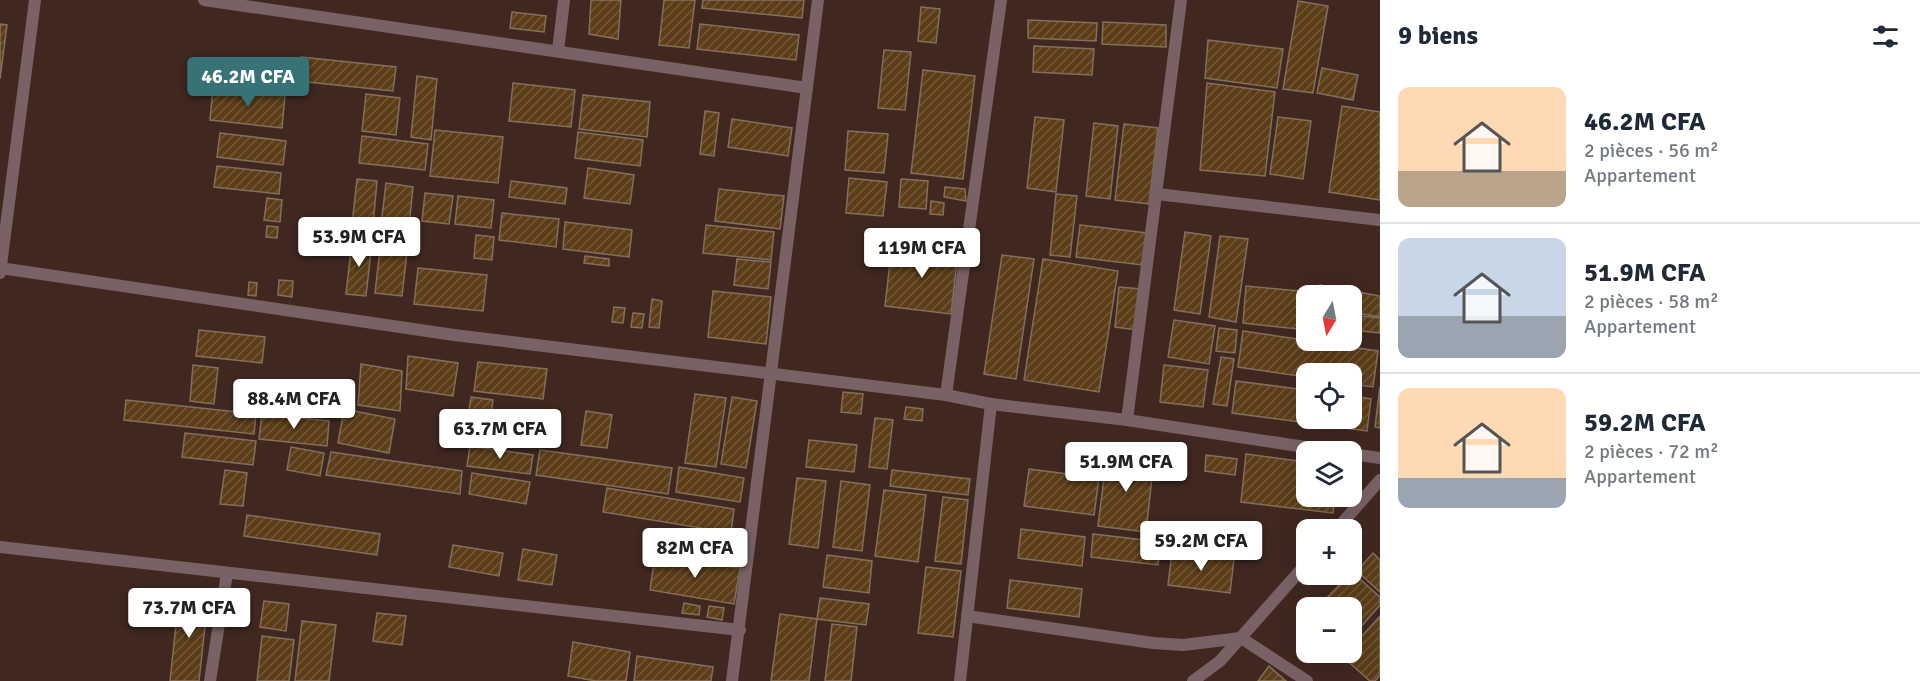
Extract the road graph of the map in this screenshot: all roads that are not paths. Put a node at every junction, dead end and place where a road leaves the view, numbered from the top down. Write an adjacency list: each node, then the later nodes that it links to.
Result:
1 (35, 0): 11 (street)
2 (204, 0): 7 (street)
3 (564, 0): 7 (street)
4 (818, 0): 8 (street)
5 (1001, 0): 13 (street)
6 (1181, 0): 9 (street)
7 (558, 51): 8 (street)
8 (807, 88): 12 (street)
9 (1157, 194): 10 (street); 15 (street)
10 (1380, 220)
11 (0, 270): 12 (street)
12 (772, 374): 13 (street); 25 (street)
13 (946, 395): 14 (street)
14 (991, 404): 15 (street); 24 (street)
15 (1127, 420): 16 (street)
16 (1296, 446)
17 (1362, 455): 18 (street)
18 (1380, 458)
19 (1380, 480): 20 (street)
20 (1346, 519)
21 (0, 547): 22 (street)
22 (227, 573): 25 (street); 27 (street)
23 (1296, 575): 26 (street)
24 (967, 616): 26 (street); 29 (street)
25 (740, 630): 28 (street)
26 (1241, 638): 30 (street); 31 (street)
27 (210, 681)
28 (732, 681)
29 (960, 681)
30 (1193, 681)
31 (1307, 681)

